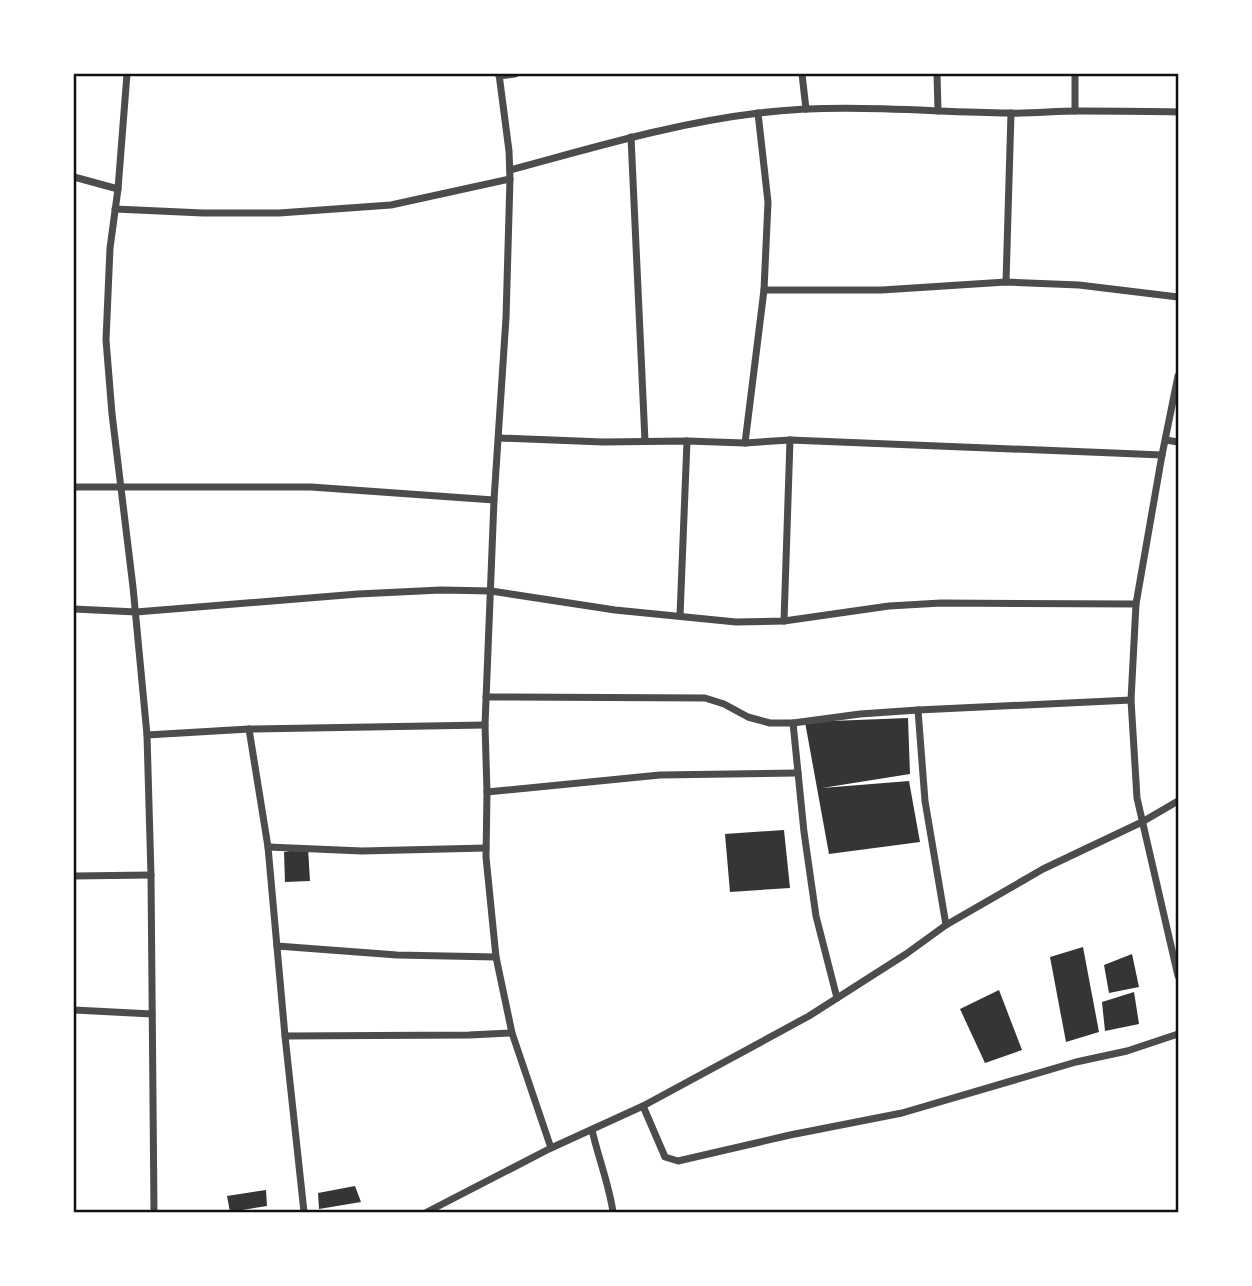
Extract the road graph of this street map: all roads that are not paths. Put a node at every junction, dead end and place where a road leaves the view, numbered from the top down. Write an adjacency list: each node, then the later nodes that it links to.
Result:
1 (127, 74): 17 (street)
2 (515, 74): 6 (street)
3 (802, 74): 7 (street)
4 (937, 74): 8 (street)
5 (1075, 74): 9 (street)
6 (499, 75): 14 (street)
7 (806, 110): 8 (street); 11 (street)
8 (938, 111): 12 (street)
9 (1075, 111): 10 (street); 12 (street)
10 (1178, 112)
11 (758, 113): 13 (street); 20 (street)
12 (1011, 113): 19 (street)
13 (631, 138): 14 (street); 26 (street)
14 (510, 170): 16 (street)
15 (74, 177): 17 (street)
16 (510, 179): 18 (street); 23 (street)
17 (118, 189): 18 (street)
18 (115, 209): 31 (street)
19 (1006, 282): 20 (street); 21 (street)
20 (764, 290): 28 (street)
21 (1178, 297)
22 (1178, 376): 25 (street)
23 (499, 438): 26 (street); 33 (street)
24 (790, 440): 28 (street); 30 (street); 39 (street)
25 (1166, 440): 29 (street); 30 (street)
26 (645, 441): 27 (street)
27 (687, 441): 28 (street); 38 (street)
28 (745, 443)
29 (1178, 443)
30 (1161, 455): 35 (street)
31 (122, 486): 32 (street); 33 (street); 37 (street)
32 (74, 487)
33 (494, 500): 34 (street)
34 (491, 591): 37 (street); 38 (street); 40 (street)
35 (1136, 604): 39 (street); 41 (street)
36 (74, 609): 37 (street)
37 (136, 612): 46 (street)
38 (680, 617): 39 (street)
39 (784, 621)
40 (486, 697): 43 (street); 44 (street)
41 (1131, 700): 42 (street); 50 (street)
42 (918, 710): 43 (street); 55 (street)
43 (793, 723): 47 (street)
44 (485, 725): 45 (street); 48 (street)
45 (249, 729): 46 (street); 51 (street)
46 (147, 735): 53 (street)
47 (798, 773): 48 (street); 59 (street)
48 (487, 792): 52 (street)
49 (1178, 801): 50 (street)
50 (1142, 822): 55 (street); 58 (street)
51 (268, 847): 52 (street); 56 (street)
52 (485, 848): 57 (street)
53 (151, 875): 54 (street); 61 (street)
54 (74, 876)
55 (946, 925): 59 (street)
56 (277, 946): 57 (street); 64 (street)
57 (496, 957): 62 (street)
58 (1178, 976)
59 (837, 998): 65 (street)
60 (74, 1010): 61 (street)
61 (152, 1014): 68 (street)
62 (512, 1033): 64 (street); 67 (street)
63 (1178, 1034): 65 (street)
64 (285, 1036): 69 (street)
65 (643, 1106): 66 (street)
66 (592, 1130): 67 (street); 71 (street)
67 (551, 1148): 70 (street)
68 (154, 1213)
69 (304, 1213)
70 (427, 1213)
71 (613, 1213)

